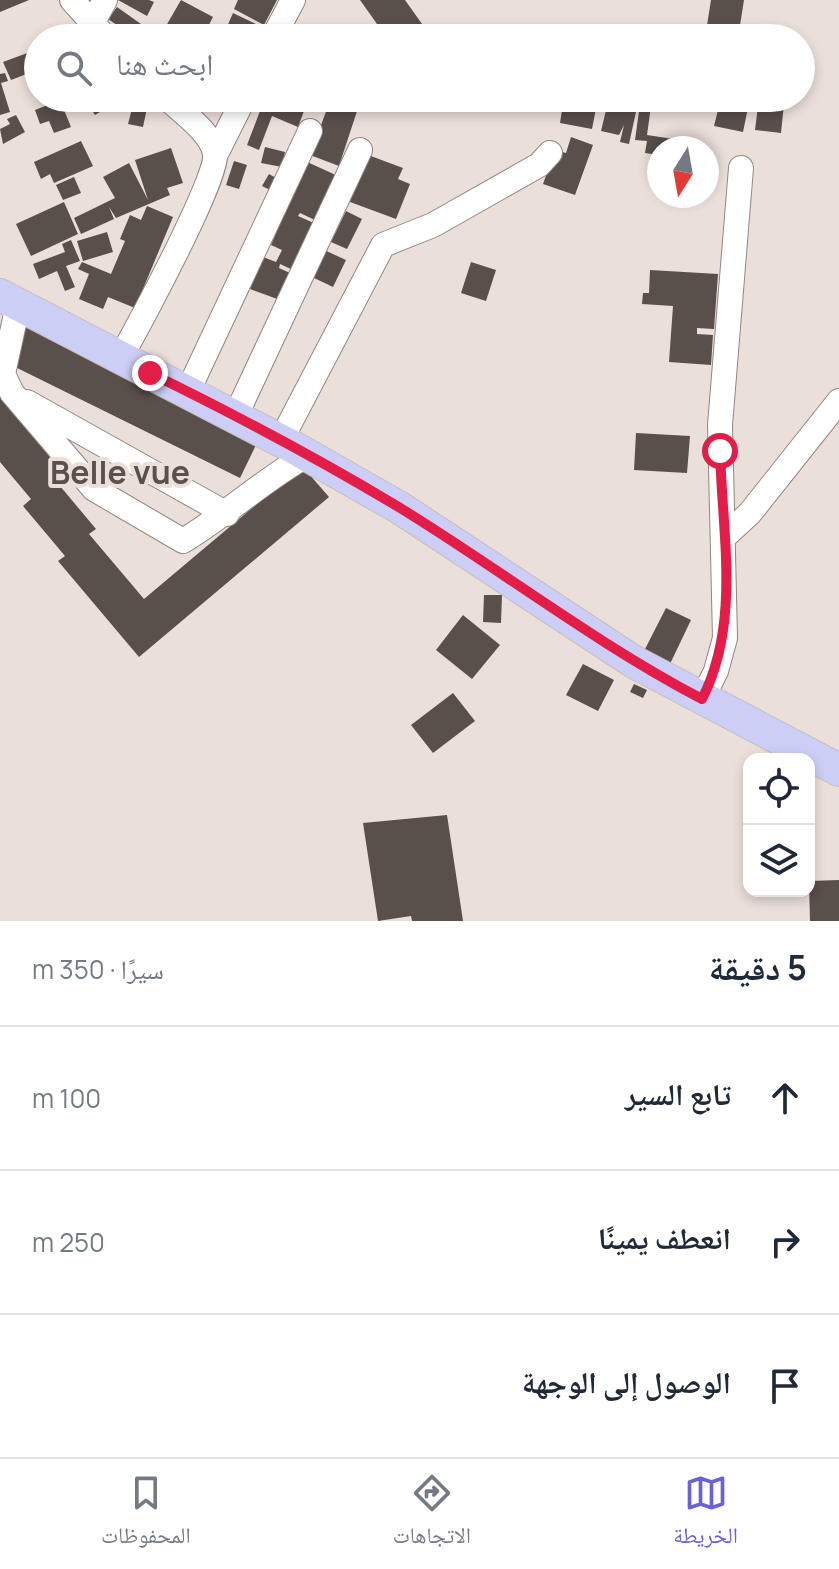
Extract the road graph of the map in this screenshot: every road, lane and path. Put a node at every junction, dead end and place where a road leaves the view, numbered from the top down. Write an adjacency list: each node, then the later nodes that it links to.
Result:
1 (72, 0): 4 (street)
2 (105, 0): 5 (street)
3 (293, 0): 6 (street)
4 (93, 24)
5 (100, 24)
6 (280, 24)
7 (181, 112): 12 (street)
8 (237, 112): 12 (street)
9 (310, 131): 16 (street)
10 (360, 150): 19 (street)
11 (550, 153): 20 (street)
12 (215, 156): 15 (street)
13 (741, 168): 22 (street)
14 (9, 300): 15 (main road); 17 (street)
15 (121, 357): 16 (main road)
16 (188, 391): 19 (main road)
17 (12, 393): 21 (street); 21 (street)
18 (839, 401): 22 (street)
19 (236, 415): 20 (main road)
20 (294, 448): 21 (street); 23 (main road)
21 (227, 514)
22 (723, 538): 23 (street)
23 (702, 699): 24 (main road)
24 (839, 770)

